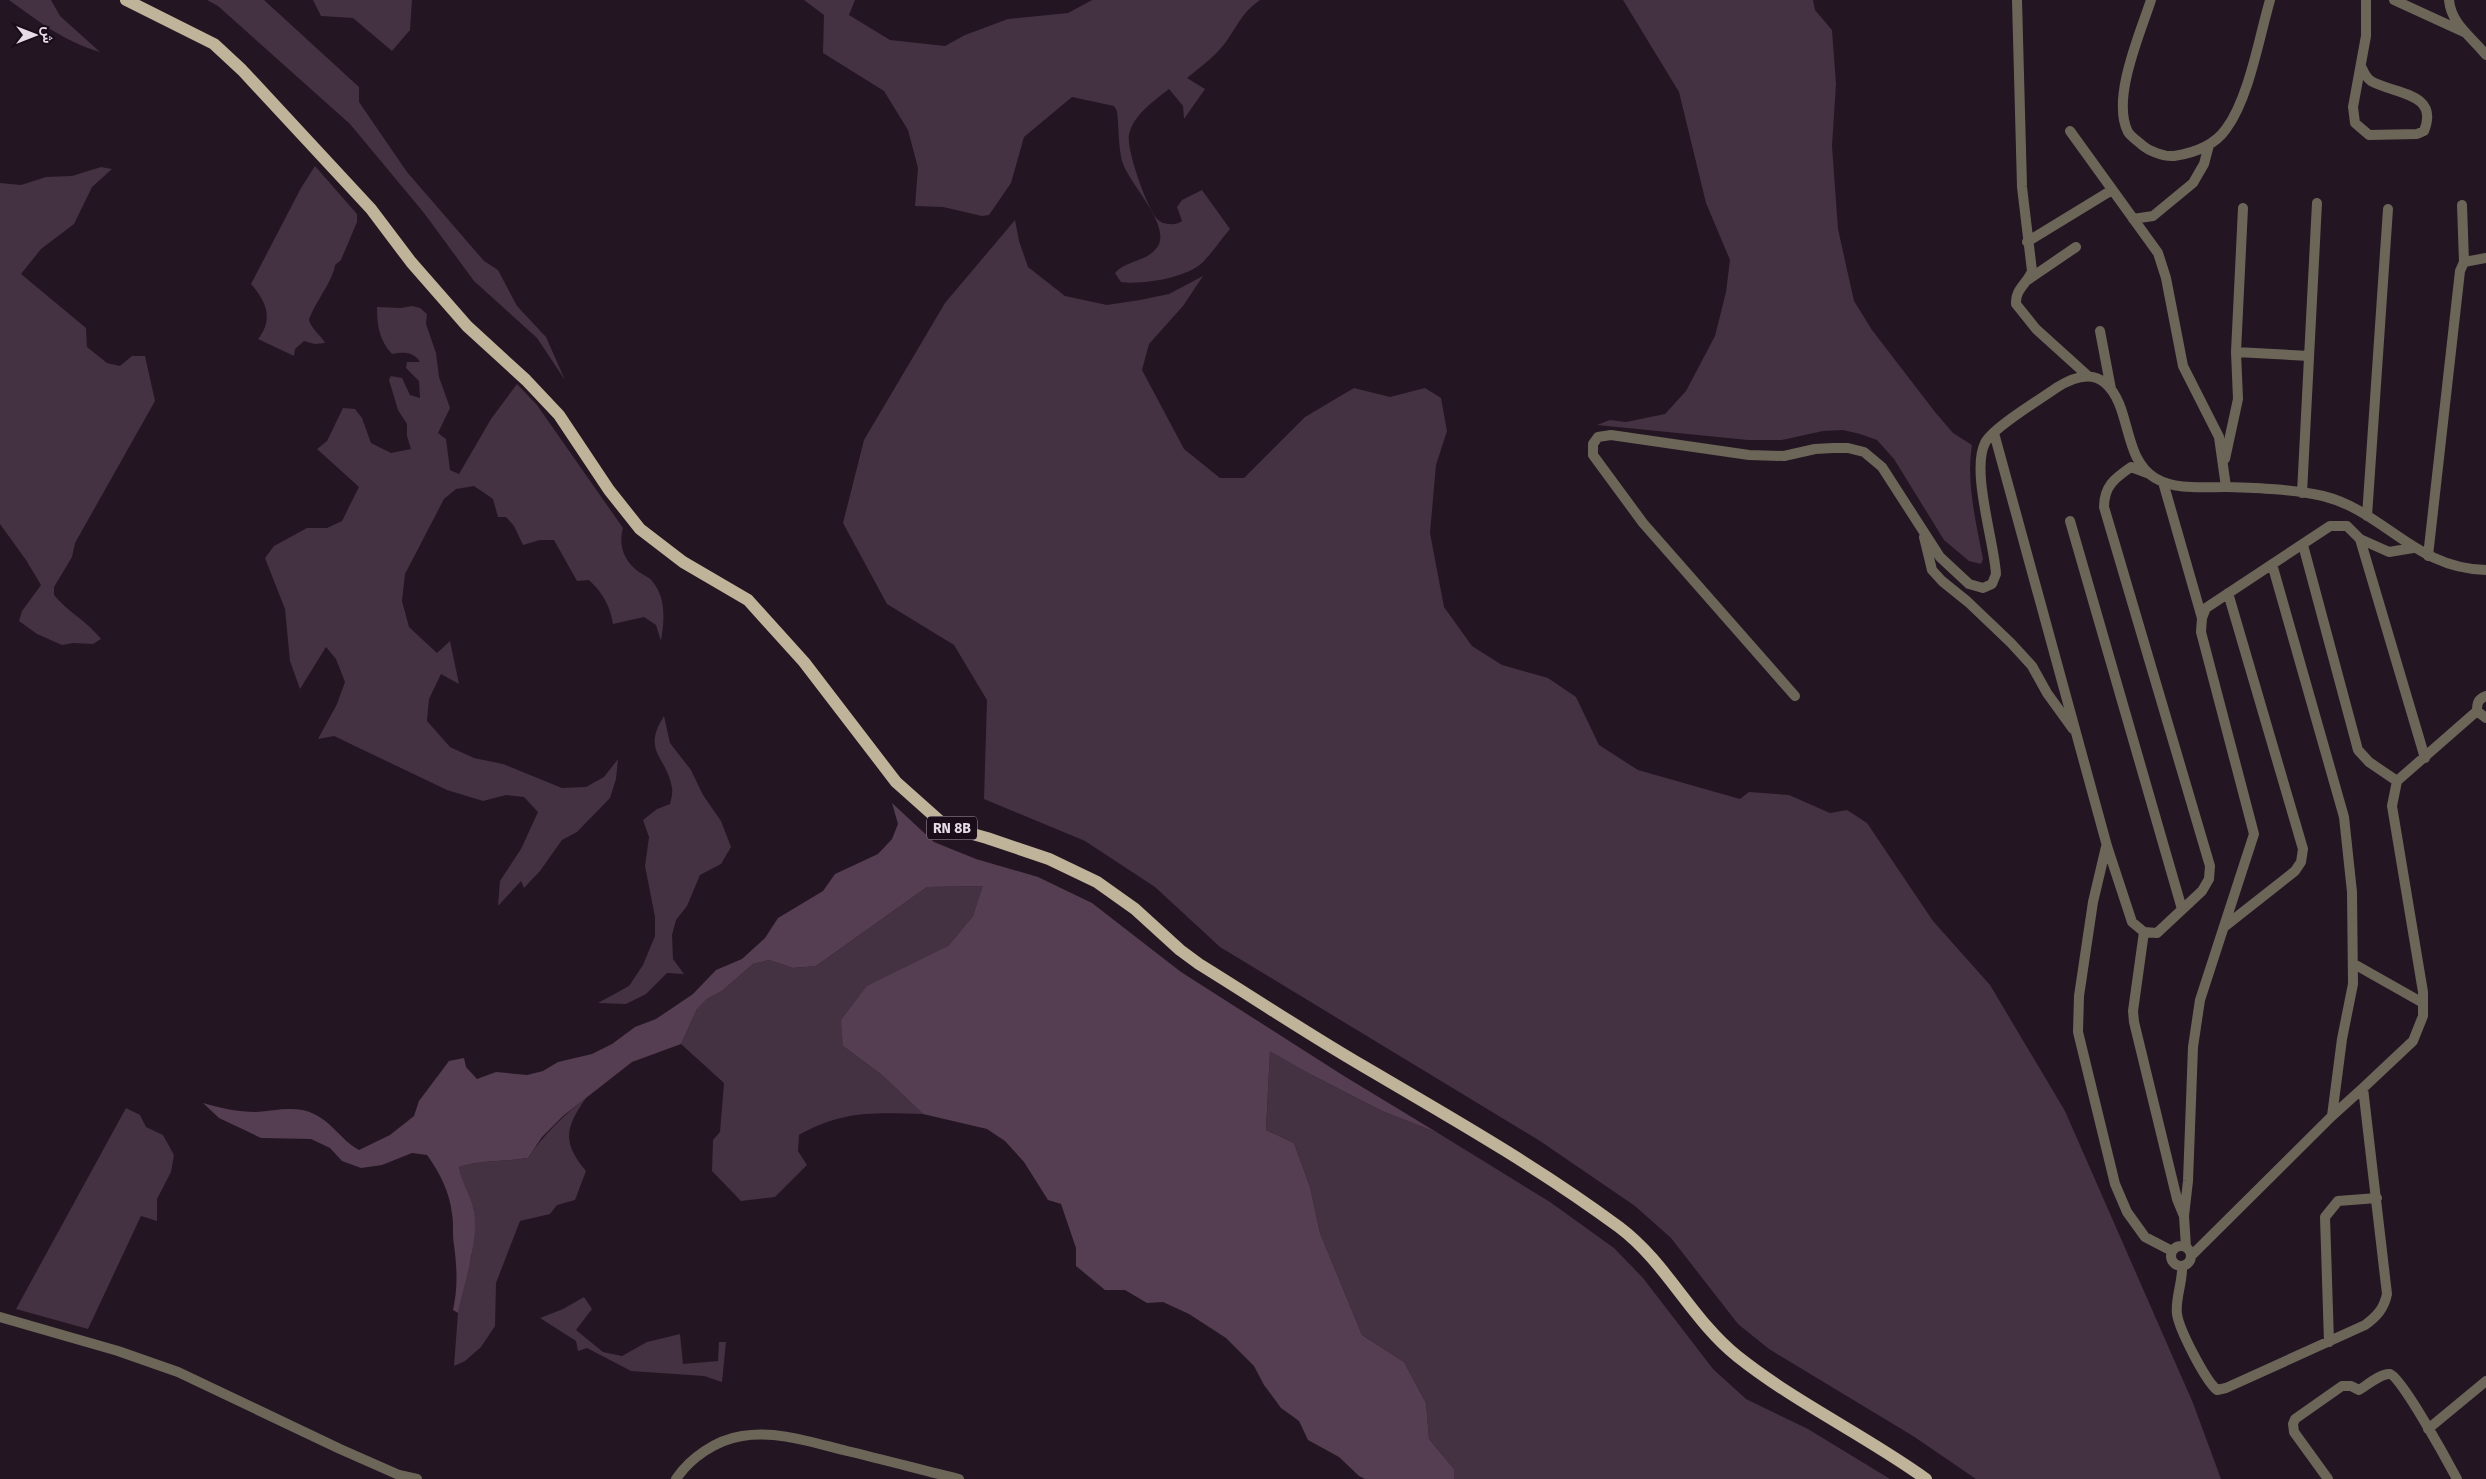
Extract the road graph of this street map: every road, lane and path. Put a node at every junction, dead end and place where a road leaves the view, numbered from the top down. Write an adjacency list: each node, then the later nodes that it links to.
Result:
1 (126, 0): 73 (main road, RN 8B)
2 (2017, 0): 19 (street)
3 (2150, 0): 12 (street)
4 (2270, 0): 12 (street)
5 (2366, 0): 10 (street)
6 (2394, 0): 8 (street)
7 (2449, 0): 8 (street)
8 (2466, 33): 9 (street)
9 (2486, 55)
10 (2362, 68): 10 (street)
11 (2070, 131): 13 (street)
12 (2209, 145): 18 (street)
13 (2112, 190): 18 (street); 19 (street)
14 (2316, 203): 26 (street)
15 (2462, 205): 22 (street)
16 (2243, 208): 25 (street)
17 (2388, 209): 35 (street)
18 (2133, 218): 30 (street)
19 (2028, 242): 23 (street)
20 (2076, 247): 23 (street)
21 (2486, 258): 22 (street)
22 (2464, 262): 41 (street)
23 (2029, 279): 27 (street)
24 (2100, 331): 28 (street)
25 (2236, 352): 26 (street); 30 (street)
26 (2309, 356): 34 (street)
27 (2088, 376): 28 (street); 29 (street)
28 (2111, 389): 31 (street)
29 (1994, 433): 37 (street); 50 (street)
30 (2224, 462): 33 (street)
31 (2148, 473): 32 (street); 54 (street)
32 (2163, 482): 33 (street); 45 (street)
33 (2226, 487): 34 (street)
34 (2302, 492): 35 (street)
35 (2367, 516): 40 (street)
36 (2070, 521): 54 (street)
37 (1923, 534): 46 (street); 50 (street)
38 (2360, 539): 39 (street); 40 (street); 51 (street)
39 (2303, 545): 42 (street); 52 (street)
40 (2413, 548): 41 (street)
41 (2428, 556): 43 (street)
42 (2272, 564): 44 (street); 57 (street)
43 (2486, 570)
44 (2228, 594): 45 (street); 55 (street)
45 (2202, 618): 55 (street)
46 (1796, 696)
47 (2486, 696): 48 (street)
48 (2476, 711): 49 (street); 51 (street)
49 (2486, 718)
50 (2077, 734): 53 (street)
51 (2424, 758): 52 (street)
52 (2397, 781): 58 (street)
53 (2107, 846): 56 (street); 63 (street)
54 (2182, 909): 56 (street)
55 (2224, 928): 62 (street)
56 (2144, 932): 62 (street)
57 (2354, 964): 58 (street); 60 (street)
58 (2423, 1003): 59 (street)
59 (2363, 1088): 60 (street); 61 (street)
60 (2332, 1116): 64 (street)
61 (2377, 1198): 67 (street); 67 (street)
62 (2184, 1216): 64 (street)
63 (2172, 1251): 64 (street); 65 (street)
64 (2189, 1251): 65 (street)
65 (2182, 1266): 67 (street)
66 (0, 1317): 70 (street)
67 (2329, 1342)
68 (2486, 1381): 69 (street)
69 (2428, 1429): 74 (street); 75 (street)
70 (416, 1479)
71 (676, 1479): 72 (street)
72 (959, 1479)
73 (1926, 1479)
74 (2328, 1479)
75 (2457, 1479)

